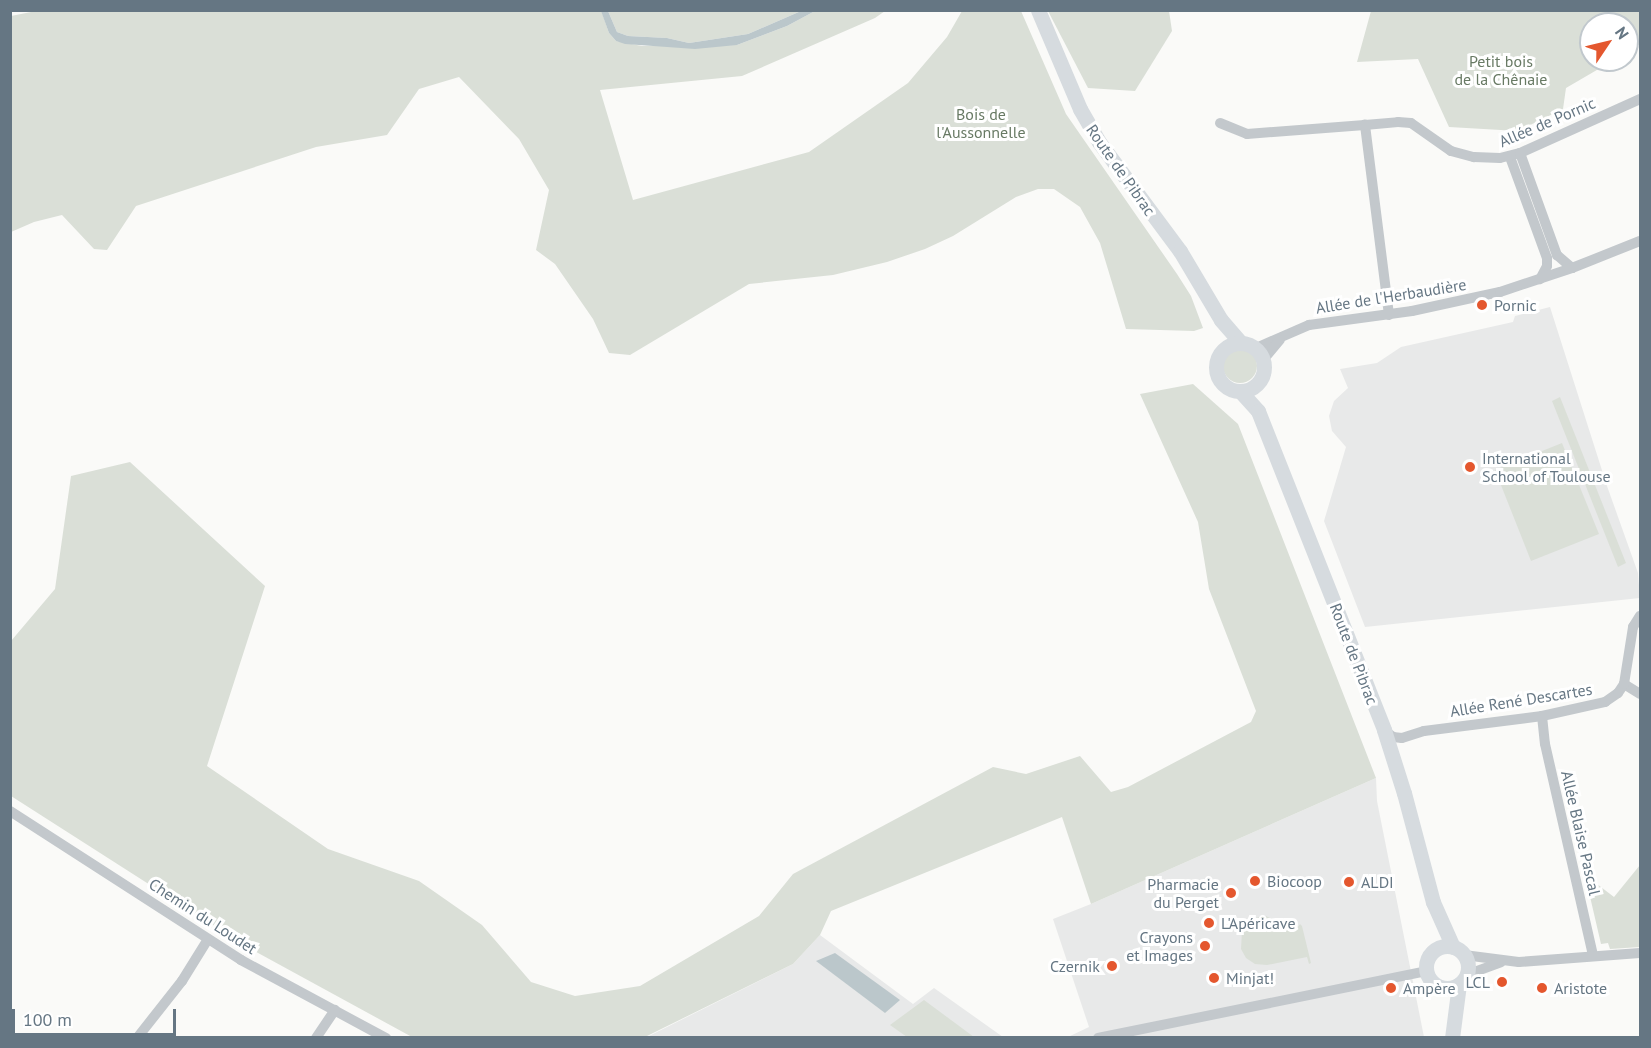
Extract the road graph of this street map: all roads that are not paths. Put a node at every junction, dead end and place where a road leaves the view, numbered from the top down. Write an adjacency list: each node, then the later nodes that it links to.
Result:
1 (1038, 10): 10 (main road, Route de Pibrac)
2 (1641, 99): 5 (street, Allée de Pornic)
3 (1220, 123): 4 (street, Allée de Pornic)
4 (1365, 125): 5 (street, Allée de Pornic); 9 (street)
5 (1515, 155): 7 (street); 8 (street)
6 (1641, 241): 7 (street, Allée de l'Herbaudière)
7 (1572, 268): 8 (street, Allée de l'Herbaudière)
8 (1540, 279): 9 (street, Allée de l'Herbaudière)
9 (1389, 315): 12 (street, Allée de l'Herbaudière)
10 (1221, 320): 11 (main road, Route de Pibrac); 12 (main road, Route de Pibrac)
11 (1223, 350): 12 (main road); 14 (main road)
12 (1254, 350): 13 (main road)
13 (1260, 380): 14 (main road); 15 (main road, Route de Pibrac)
14 (1240, 391): 15 (main road, Route de Pibrac)
15 (1258, 411): 20 (main road, Route de Pibrac)
16 (1641, 616): 17 (street)
17 (1624, 684): 18 (street); 19 (street, Allée René Descartes)
18 (1641, 694)
19 (1542, 716): 20 (street, Allée René Descartes); 27 (street, Allée Blaise Pascal)
20 (1384, 730): 22 (main road, Route de Pibrac)
21 (10, 811): 23 (street, Chemin du Loudet)
22 (1433, 902): 24 (main road, Route de Pibrac); 25 (main road, Route de Pibrac)
23 (208, 939): 32 (street, Chemin du Loudet); 34 (street)
24 (1434, 950): 25 (main road); 29 (main road)
25 (1459, 951): 28 (street); 30 (main road)
26 (1641, 953): 27 (street)
27 (1593, 956): 28 (street)
28 (1501, 962): 30 (street)
29 (1426, 971): 31 (main road); 37 (street)
30 (1462, 979): 31 (main road); 33 (main road)
31 (1436, 985): 33 (main road)
32 (335, 1010): 35 (street); 36 (street, Chemin du Loudet)
33 (1451, 1031)
34 (137, 1038)
35 (316, 1038)
36 (386, 1038)
37 (1098, 1038)

